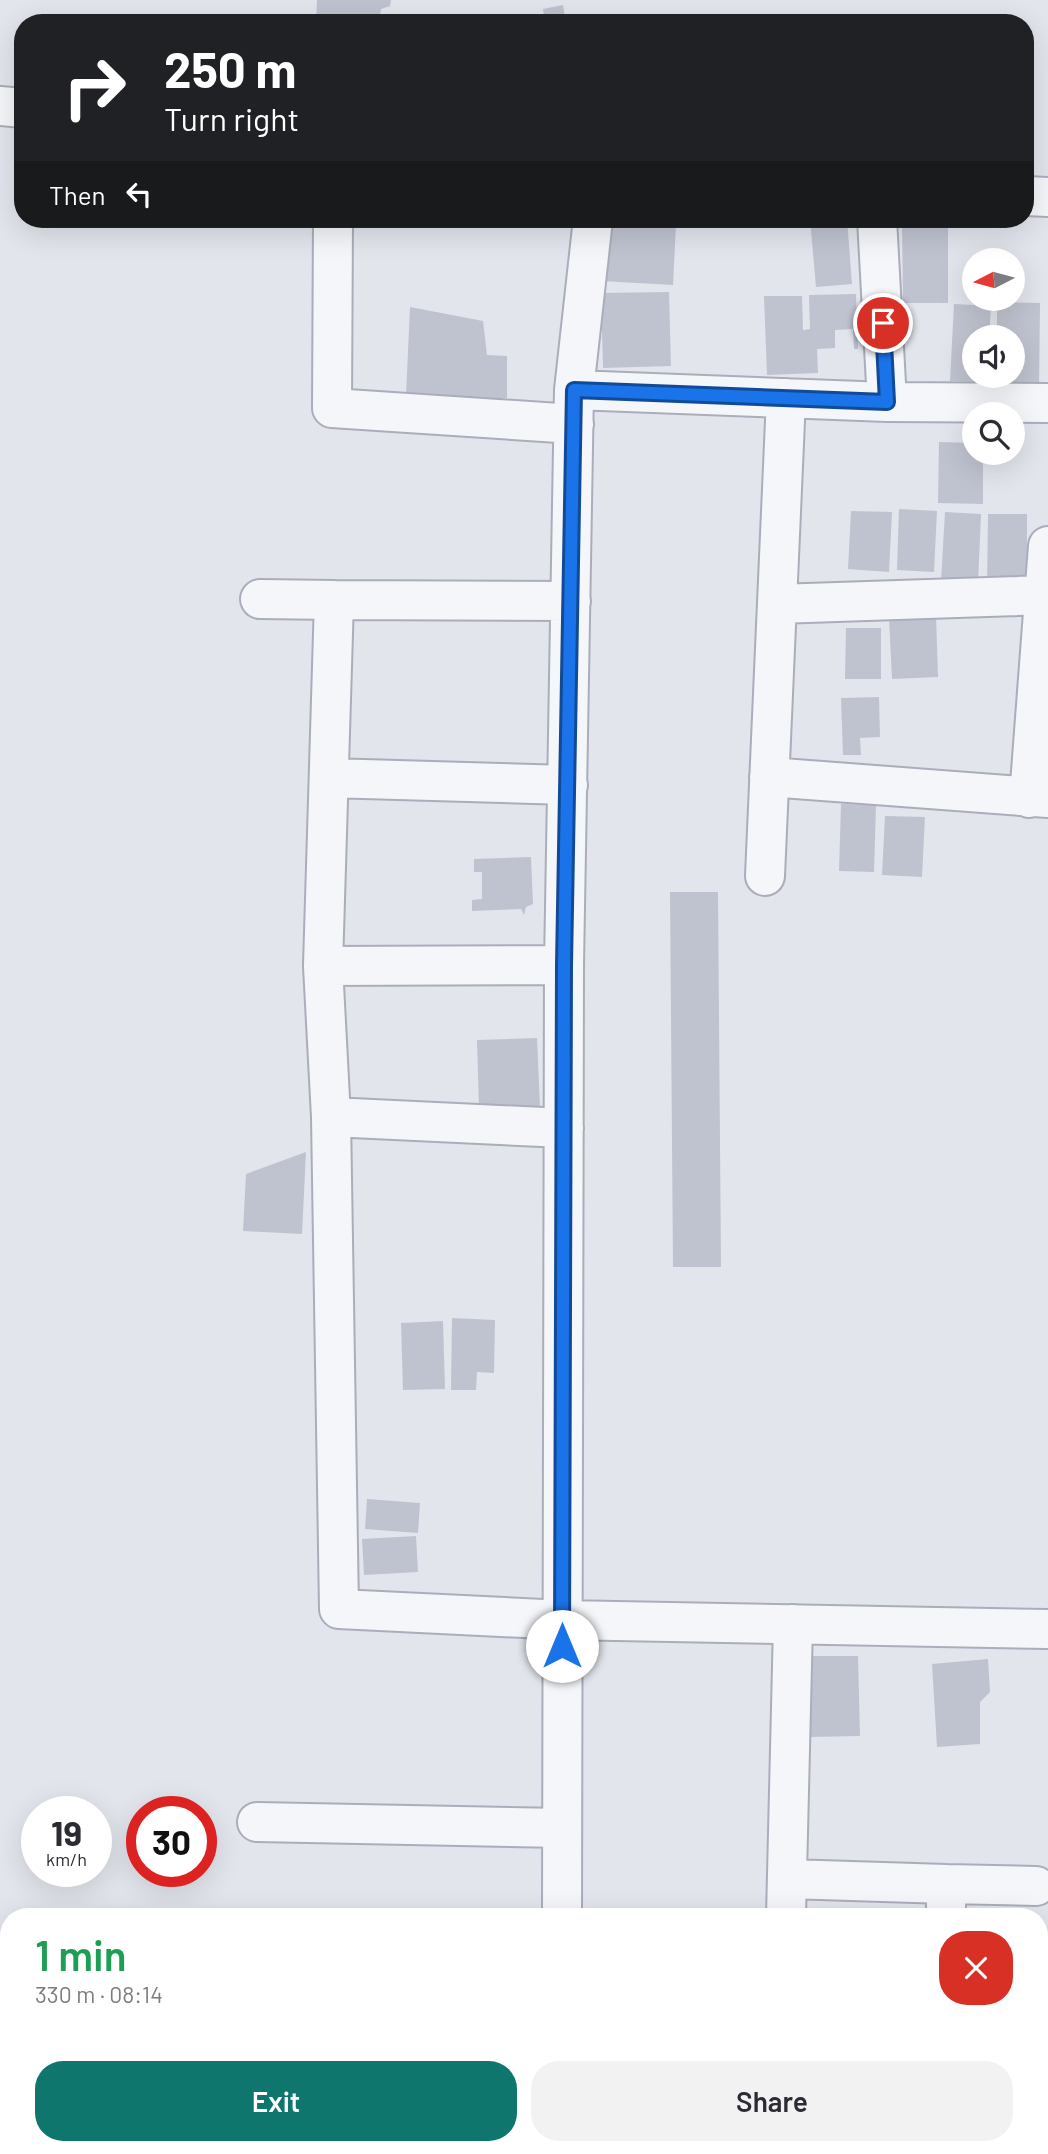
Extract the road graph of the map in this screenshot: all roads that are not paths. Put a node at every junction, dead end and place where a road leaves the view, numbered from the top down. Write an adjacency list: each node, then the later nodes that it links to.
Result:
1 (333, 228): 7 (street)
2 (592, 228): 7 (street)
3 (877, 228): 5 (street)
4 (786, 398): 5 (street); 7 (street); 13 (street)
5 (887, 402): 6 (street)
6 (1048, 403)
7 (574, 407): 12 (street)
8 (1048, 546): 9 (street)
9 (1045, 595): 13 (street); 17 (street)
10 (260, 599): 11 (street)
11 (334, 600): 12 (street); 15 (street)
12 (571, 601): 16 (street)
13 (777, 604): 14 (street)
14 (769, 777): 17 (street); 18 (street)
15 (329, 778): 16 (street); 20 (street)
16 (568, 785): 19 (street)
17 (1038, 798)
18 (765, 876)
19 (564, 965): 20 (street); 22 (street)
20 (323, 966): 21 (street)
21 (331, 1117): 22 (street); 23 (street)
22 (564, 1128): 23 (street)
23 (563, 1620): 24 (street); 27 (street)
24 (793, 1624): 25 (street); 28 (street)
25 (1048, 1629)
26 (257, 1822): 27 (street)
27 (562, 1828): 31 (street)
28 (788, 1879): 30 (street); 32 (street)
29 (1036, 1886): 30 (street)
30 (946, 1900)
31 (562, 1908)
32 (786, 1908)

